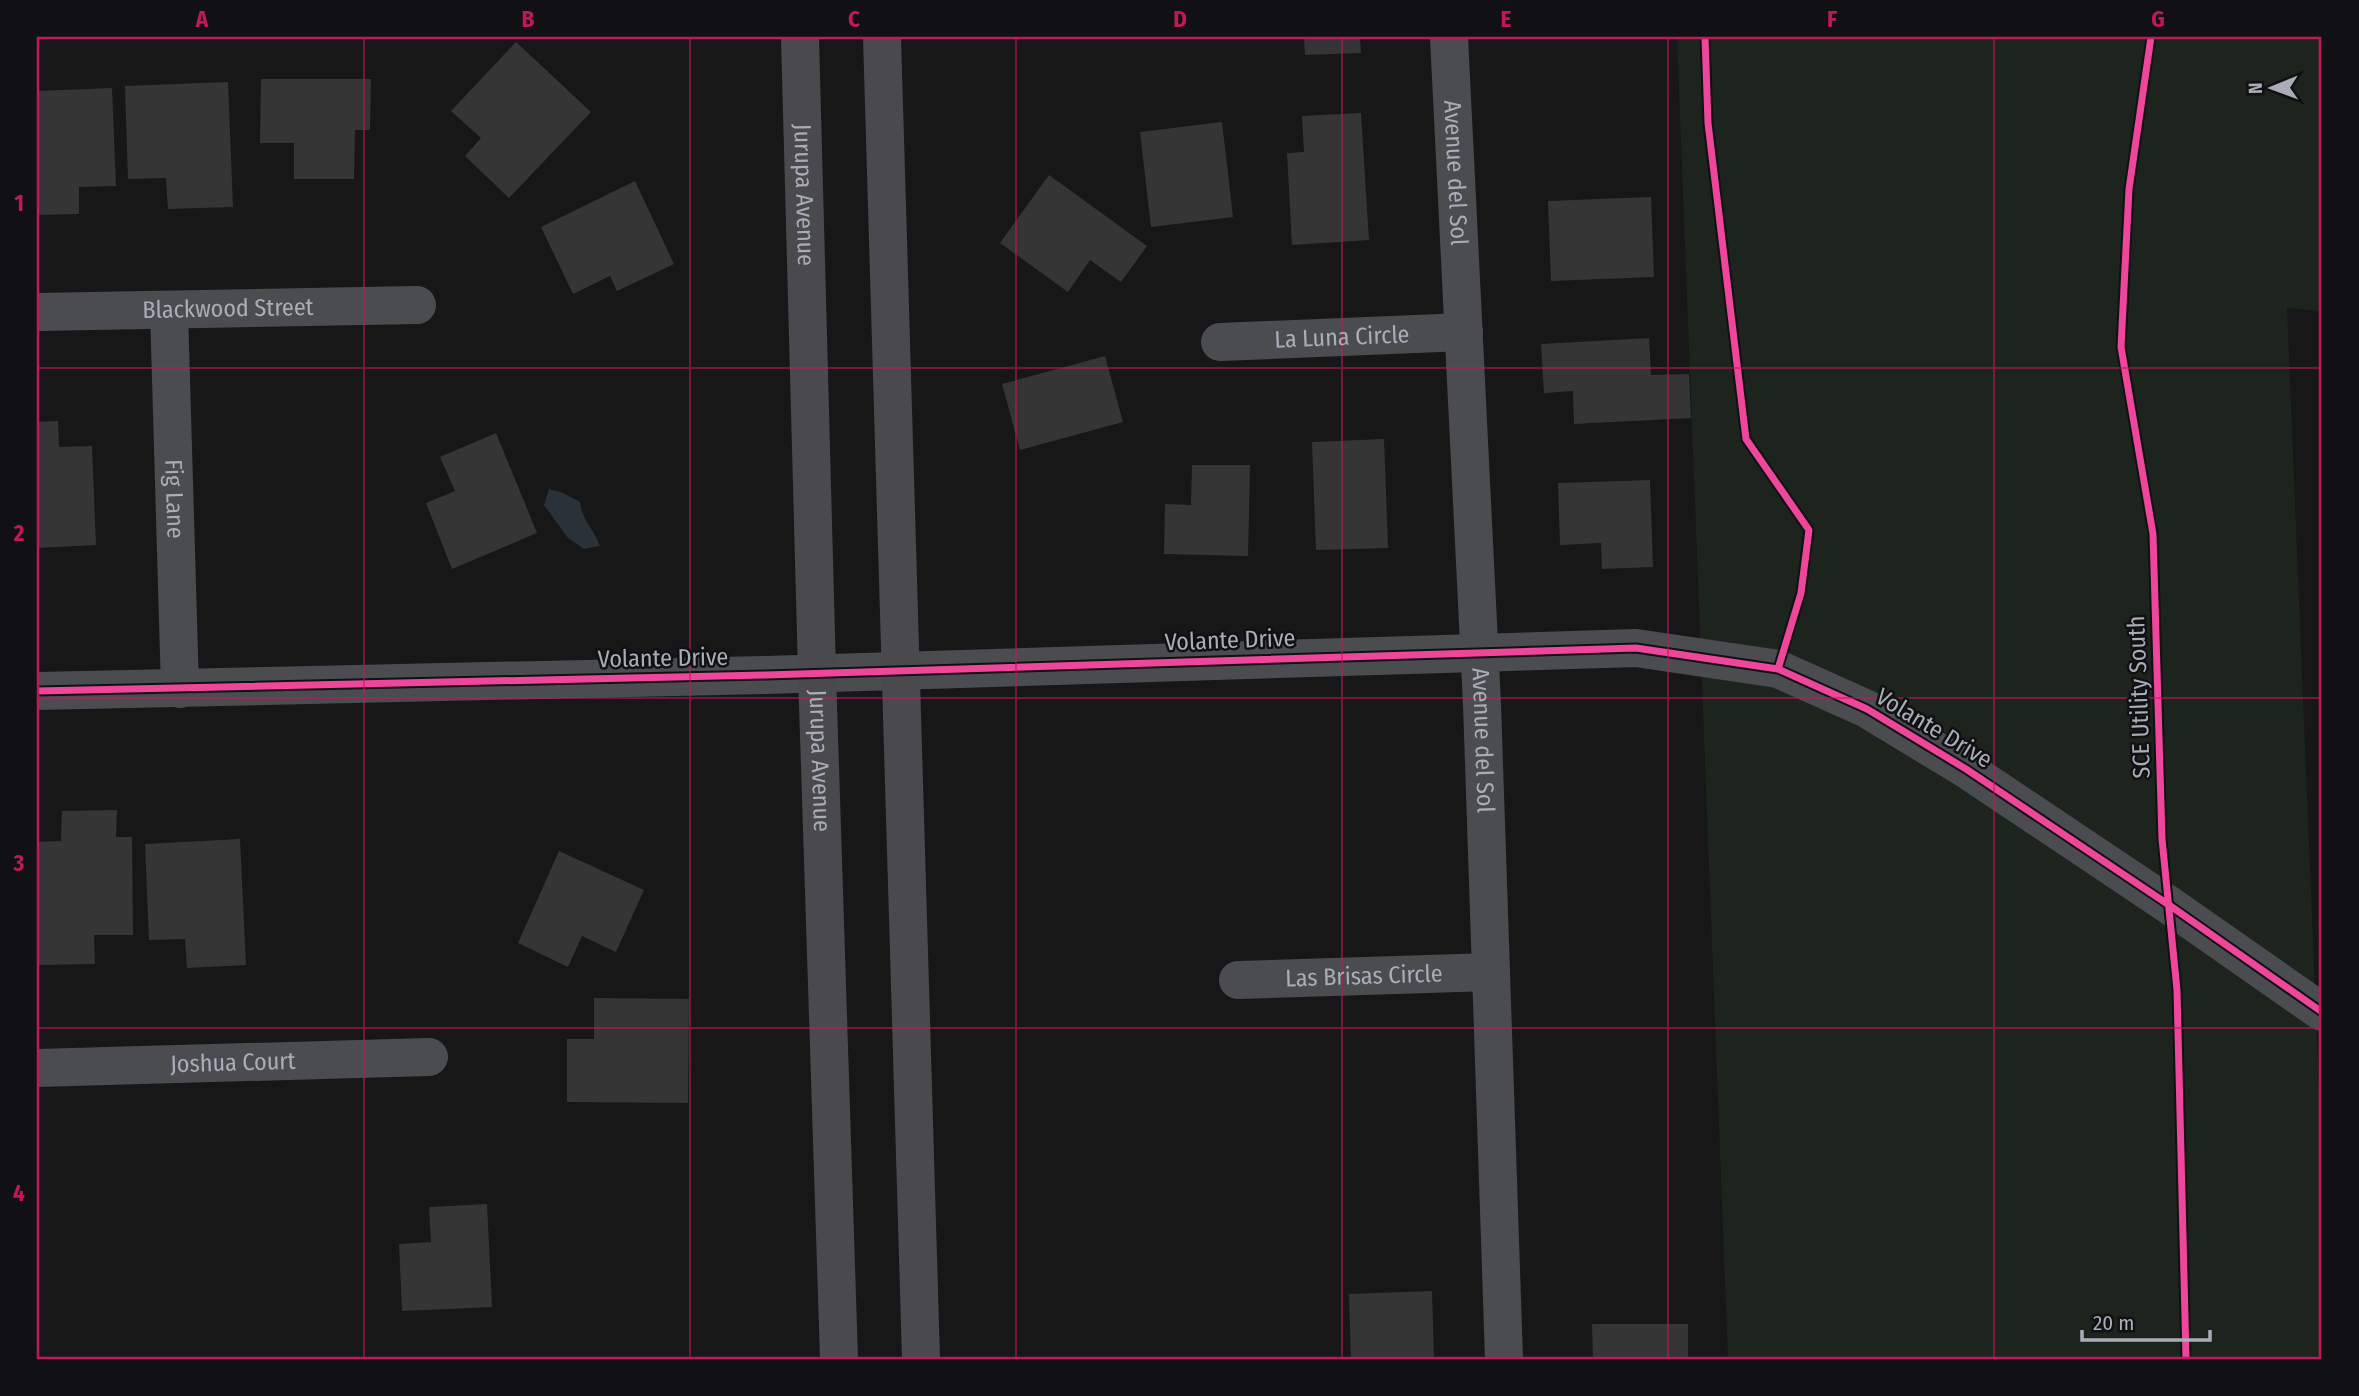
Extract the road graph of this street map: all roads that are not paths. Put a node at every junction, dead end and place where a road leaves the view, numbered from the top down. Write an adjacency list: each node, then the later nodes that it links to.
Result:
1 (800, 37): 11 (main road, Jurupa Avenue)
2 (882, 37): 10 (main road)
3 (1449, 37): 7 (street, Avenue del Sol)
4 (417, 305): 5 (street, Blackwood Street)
5 (169, 310): 6 (street, Blackwood Street); 12 (street, Fig Lane)
6 (37, 312)
7 (1464, 332): 8 (street, La Luna Circle); 9 (street, Avenue del Sol)
8 (1220, 342)
9 (1480, 653): 10 (street, Volante Drive); 14 (street, Avenue del Sol); 16 (street, Volante Drive)
10 (901, 671): 11 (street, Volante Drive); 20 (main road)
11 (817, 673): 12 (street, Volante Drive); 19 (main road, Jurupa Avenue)
12 (180, 689): 13 (street, Volante Drive)
13 (37, 691)
14 (1490, 972): 15 (street, Las Brisas Circle); 21 (street, Avenue del Sol)
15 (1238, 980)
16 (2322, 1012)
17 (429, 1057): 18 (street, Joshua Court)
18 (37, 1069)
19 (839, 1359)
20 (921, 1359)
21 (1504, 1359)

